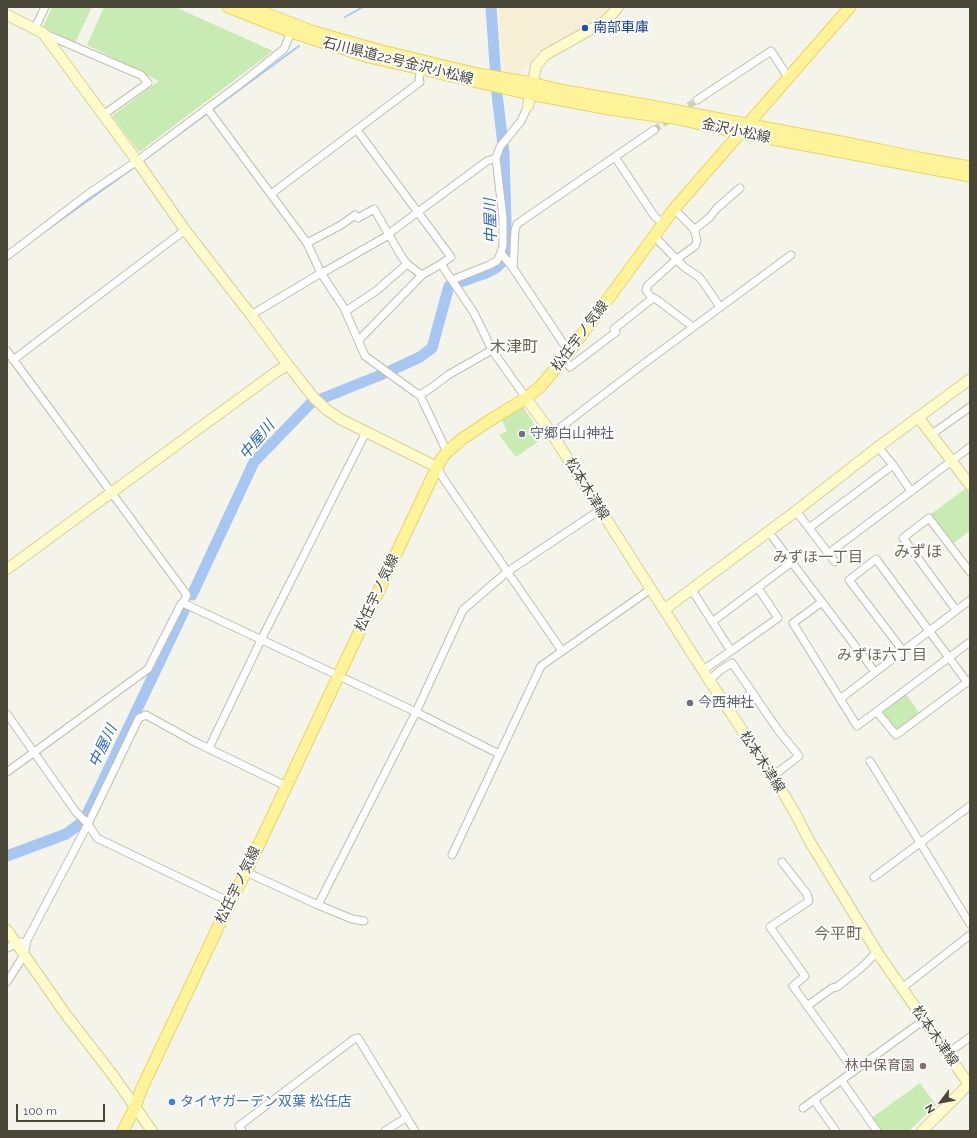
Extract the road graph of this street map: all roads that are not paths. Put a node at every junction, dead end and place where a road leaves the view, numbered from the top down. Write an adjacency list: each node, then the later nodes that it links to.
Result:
1 (45, 7): 7 (street)
2 (228, 7): 8 (main road, 石川県道22号金沢小松線)
3 (249, 7): 11 (main road, 石川県道22号金沢小松線)
4 (618, 7): 13 (street)
5 (850, 7): 10 (main road, 松任宇ノ気線)
6 (7, 15): 7 (street)
7 (39, 31): 17 (street); 17 (street)
8 (291, 32): 9 (main road, 石川県道22号金沢小松線); 16 (street)
9 (421, 69): 11 (main road, 石川県道22号金沢小松線); 19 (street)
10 (788, 77): 14 (street); 18 (main road, 松任宇ノ気線)
11 (489, 80): 12 (main road, 石川県道22号金沢小松線)
12 (503, 83): 13 (main road, 金沢小松線)
13 (531, 89): 15 (street); 18 (main road, 金沢小松線)
14 (697, 100)
15 (528, 106): 22 (street)
16 (209, 111): 23 (street); 27 (street)
17 (103, 115): 23 (street)
18 (744, 129): 24 (main road, 金沢小松線); 25 (main road, 金沢小松線); 28 (main road, 松任宇ノ気線)
19 (357, 130): 27 (street); 29 (street)
20 (654, 130): 21 (street)
21 (615, 157): 30 (street); 42 (street)
22 (496, 158): 29 (street); 38 (street)
23 (138, 163): 31 (street); 37 (street)
24 (970, 167)
25 (970, 176)
26 (740, 188): 32 (street)
27 (271, 194): 35 (street)
28 (674, 209): 30 (main road, 松任宇ノ気線); 32 (street)
29 (417, 212): 33 (street); 41 (street)
30 (663, 223): 34 (main road, 松任宇ノ気線)
31 (185, 230): 49 (street); 55 (street)
32 (694, 230): 39 (street)
33 (389, 234): 35 (street); 40 (street); 43 (street)
34 (654, 236): 39 (street); 54 (main road, 松任宇ノ気線)
35 (307, 243): 43 (street)
36 (791, 254): 47 (street)
37 (7, 256)
38 (504, 256): 42 (street); 45 (street)
39 (677, 259): 46 (street); 47 (street)
40 (407, 264): 44 (street); 48 (street)
41 (441, 264): 44 (street); 45 (street)
42 (513, 268): 54 (street)
43 (321, 273): 48 (street); 49 (street)
44 (422, 275): 51 (street)
45 (454, 283): 52 (street)
46 (653, 298): 50 (street); 54 (street)
47 (720, 307): 50 (street)
48 (346, 311): 51 (street)
49 (251, 315): 56 (street)
50 (693, 327): 63 (street)
51 (358, 340): 58 (street)
52 (492, 350): 58 (street); 59 (street)
53 (7, 352): 55 (street)
54 (566, 356): 59 (main road, 松任宇ノ気線)
55 (14, 360): 73 (street)
56 (288, 365): 62 (street); 73 (street)
57 (970, 379): 61 (street)
58 (420, 394): 67 (street)
59 (526, 398): 63 (street, 松本木津線); 67 (main road, 松任宇ノ気線)
60 (970, 406): 64 (street)
61 (918, 417): 64 (street); 65 (street)
62 (366, 432): 70 (street); 96 (street)
63 (552, 434): 74 (street, 松本木津線)
64 (932, 434): 68 (street)
65 (878, 447): 69 (street); 75 (street)
66 (970, 447): 68 (street)
67 (447, 452): 70 (main road, 松任宇ノ気線)
68 (952, 461): 71 (street); 72 (street)
69 (893, 465): 72 (street); 76 (street)
70 (437, 467): 84 (street); 104 (main road, 松任宇ノ気線)
71 (970, 485)
72 (911, 491): 78 (street)
73 (111, 493): 83 (street); 91 (street)
74 (600, 510): 84 (street); 87 (street, 松本木津線)
75 (796, 511): 76 (street); 77 (street)
76 (809, 528): 78 (street)
77 (768, 531): 80 (street); 88 (street)
78 (829, 553): 81 (street)
79 (970, 557): 82 (street)
80 (792, 562): 86 (street); 90 (street)
81 (835, 562)
82 (964, 562): 85 (street); 93 (street)
83 (7, 570)
84 (507, 572): 98 (street); 110 (street)
85 (970, 572)
86 (758, 588): 94 (street); 99 (street)
87 (651, 589): 92 (street, 松本木津線); 98 (street)
88 (692, 590): 92 (street); 94 (street)
89 (970, 600): 93 (street)
90 (822, 602): 103 (street); 108 (street)
91 (183, 603): 96 (street); 114 (street)
92 (665, 609): 102 (street, 松本木津線)
93 (956, 610): 95 (street)
94 (712, 622): 99 (street)
95 (929, 631): 100 (street); 100 (street); 101 (street)
96 (261, 640): 104 (street); 113 (street)
97 (970, 642): 101 (street)
98 (562, 651): 115 (street)
99 (731, 651): 102 (street)
100 (903, 651): 103 (street)
101 (949, 657): 106 (street); 111 (street)
102 (703, 670): 105 (street, 松本木津線)
103 (875, 672): 108 (street)
104 (337, 676): 110 (street); 119 (main road, 松任宇ノ気線)
105 (708, 680): 107 (street); 109 (street, 松本木津線)
106 (968, 681): 111 (street)
107 (752, 693): 109 (street); 118 (street)
108 (840, 699): 111 (street)
109 (728, 709): 118 (street, 松本木津線)
110 (416, 712): 115 (street); 128 (street)
111 (877, 712)
112 (7, 714): 114 (street)
113 (209, 748): 119 (street); 121 (street)
114 (35, 752): 117 (street); 121 (street)
115 (499, 754): 123 (street)
116 (870, 761): 122 (street)
117 (7, 772)
118 (773, 776): 136 (street, 松本木津線)
119 (286, 786): 125 (main road, 松任宇ノ気線)
120 (970, 806): 122 (street)
121 (85, 821): 127 (street); 133 (street)
122 (920, 844): 126 (street); 130 (street)
123 (452, 855)
124 (782, 862): 140 (street)
125 (246, 872): 127 (main road, 松任宇ノ気線); 128 (street)
126 (874, 877)
127 (230, 902): 148 (main road, 松任宇ノ気線)
128 (318, 905): 129 (street)
129 (364, 921)
130 (970, 924)
131 (7, 930): 134 (street)
132 (970, 935): 139 (street)
133 (27, 940): 134 (street); 137 (street)
134 (17, 944): 135 (street); 137 (street)
135 (7, 948)
136 (877, 952): 139 (street, 松本木津線); 140 (street)
137 (24, 955): 138 (street); 148 (street)
138 (7, 982)
139 (902, 988): 141 (street, 松本木津線)
140 (807, 1006): 144 (street)
141 (924, 1020): 143 (street, 松本木津線); 144 (street)
142 (970, 1037): 143 (street)
143 (947, 1054): 146 (street, 松本木津線)
144 (854, 1071): 145 (street)
145 (842, 1080): 147 (street); 157 (street)
146 (970, 1084): 158 (street)
147 (814, 1100): 149 (street); 156 (street)
148 (135, 1107): 151 (main road, 松任宇ノ気線); 152 (street)
149 (803, 1108)
150 (407, 1118): 153 (street); 154 (street); 155 (street)
151 (123, 1131)
152 (152, 1131)
153 (242, 1131)
154 (386, 1131)
155 (415, 1131)
156 (836, 1131)
157 (877, 1131)
158 (922, 1131)

